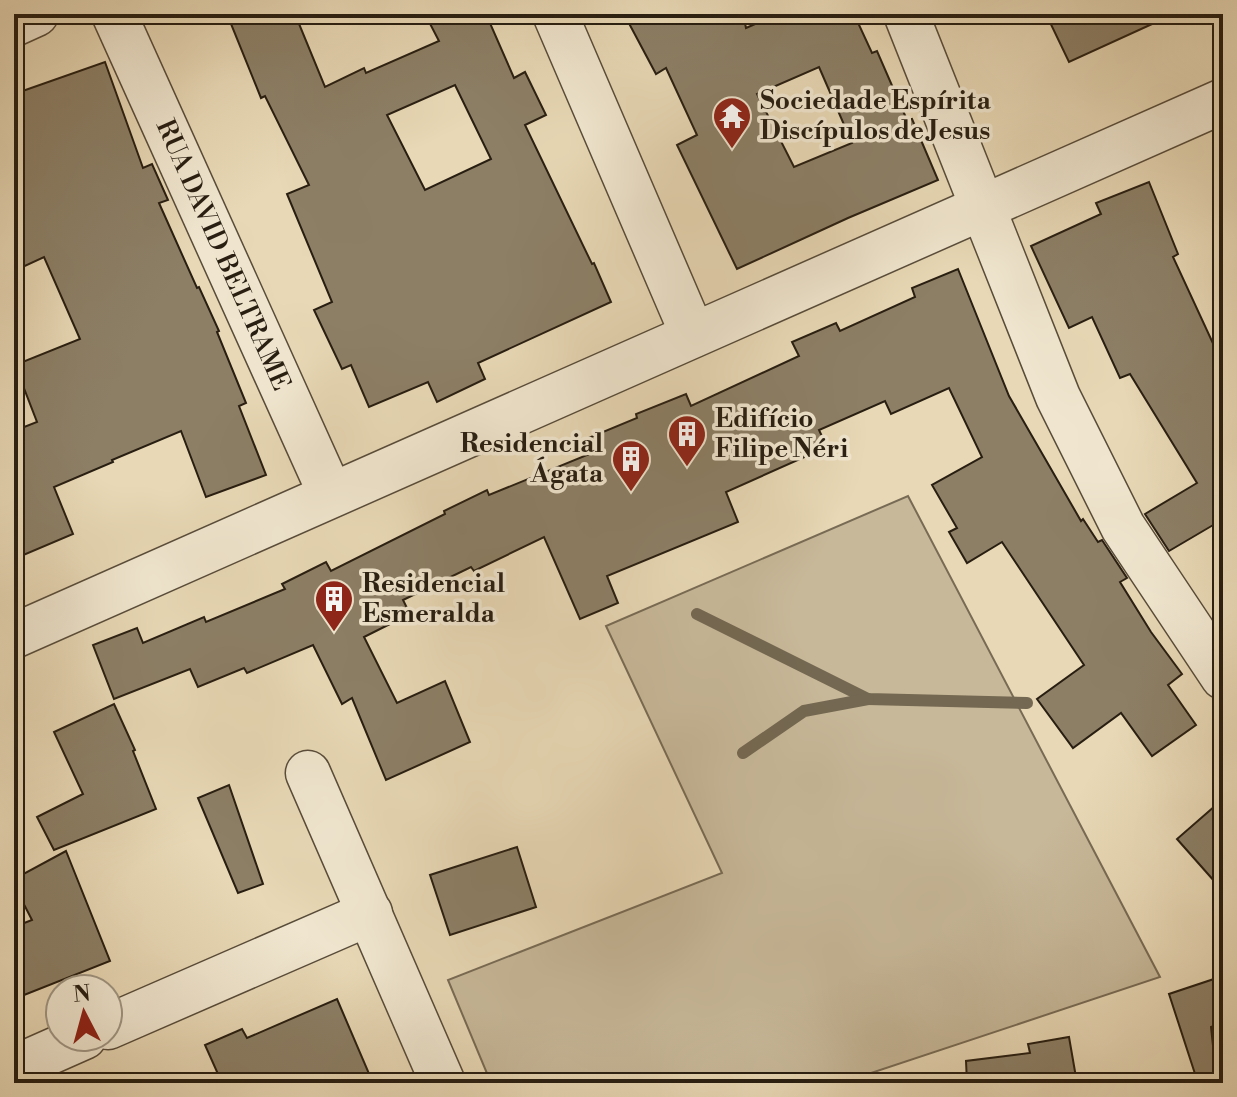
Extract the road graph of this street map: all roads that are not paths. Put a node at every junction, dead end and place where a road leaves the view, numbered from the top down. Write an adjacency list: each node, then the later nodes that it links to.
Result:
1 (36, 14): 5 (street)
2 (114, 14): 9 (street, RUA DAVID BELTRAME)
3 (555, 14): 8 (street)
4 (906, 14): 7 (street)
5 (14, 24)
6 (1223, 101): 7 (street)
7 (982, 207): 8 (street); 11 (street)
8 (693, 335): 9 (street)
9 (331, 495): 10 (street)
10 (14, 636)
11 (1223, 677)
12 (308, 773): 13 (street)
13 (370, 913): 14 (street); 17 (street)
14 (124, 1020)
15 (48, 1053): 16 (street)
16 (14, 1068)
17 (443, 1083)

